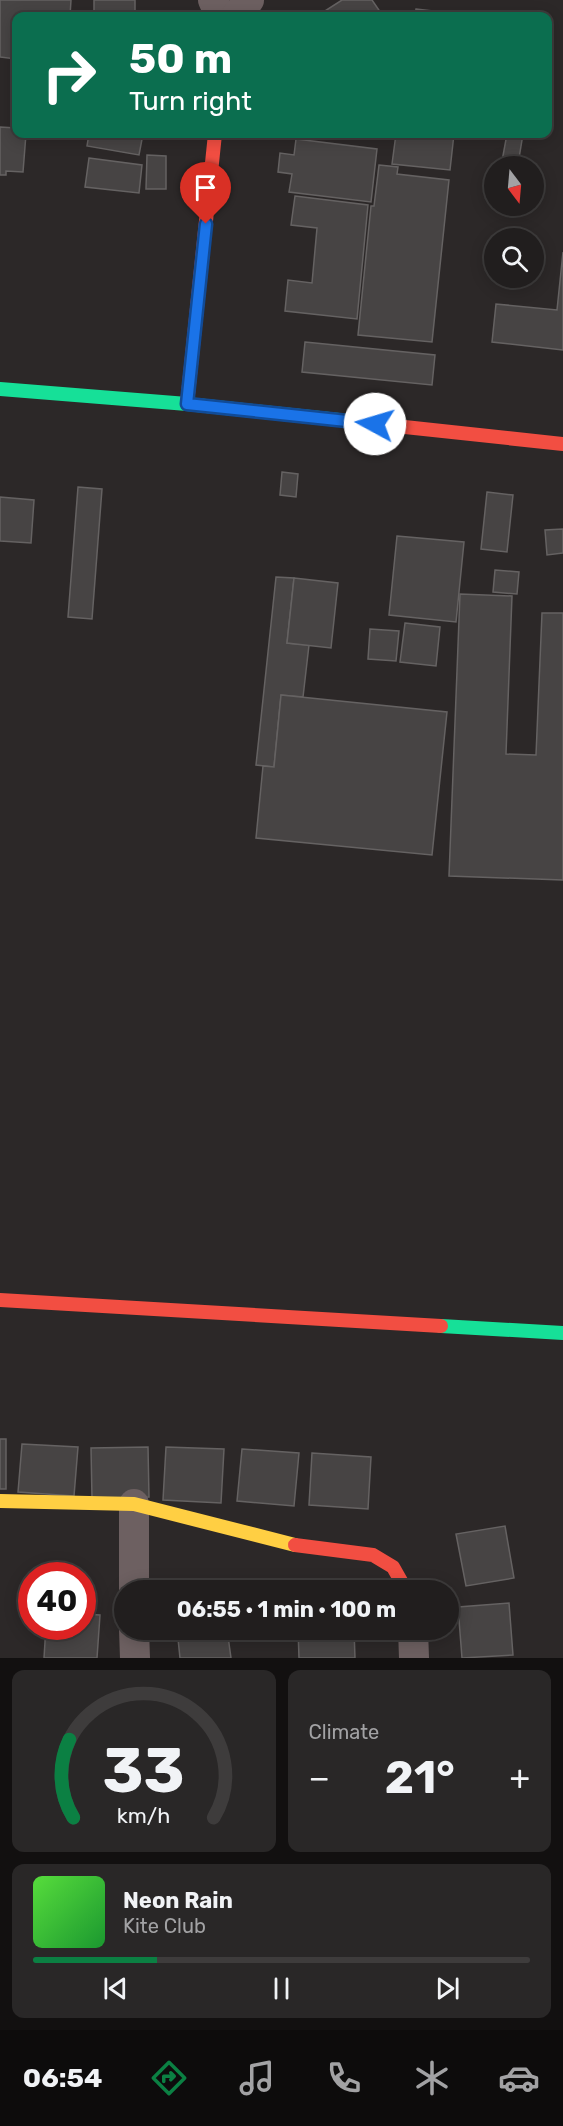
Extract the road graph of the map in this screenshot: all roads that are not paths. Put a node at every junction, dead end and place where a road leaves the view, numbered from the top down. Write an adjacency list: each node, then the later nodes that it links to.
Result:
1 (249, 0): 2 (street)
2 (239, 12)
3 (215, 138): 5 (street)
4 (0, 389): 5 (street)
5 (187, 404): 6 (street)
6 (563, 444)
7 (0, 1300): 8 (street)
8 (563, 1333)
9 (0, 1501): 10 (street)
10 (134, 1504): 11 (street); 12 (street)
11 (134, 1580)
12 (400, 1580)
13 (135, 1640): 15 (street)
14 (413, 1640): 16 (street)
15 (135, 1658)
16 (414, 1658)

